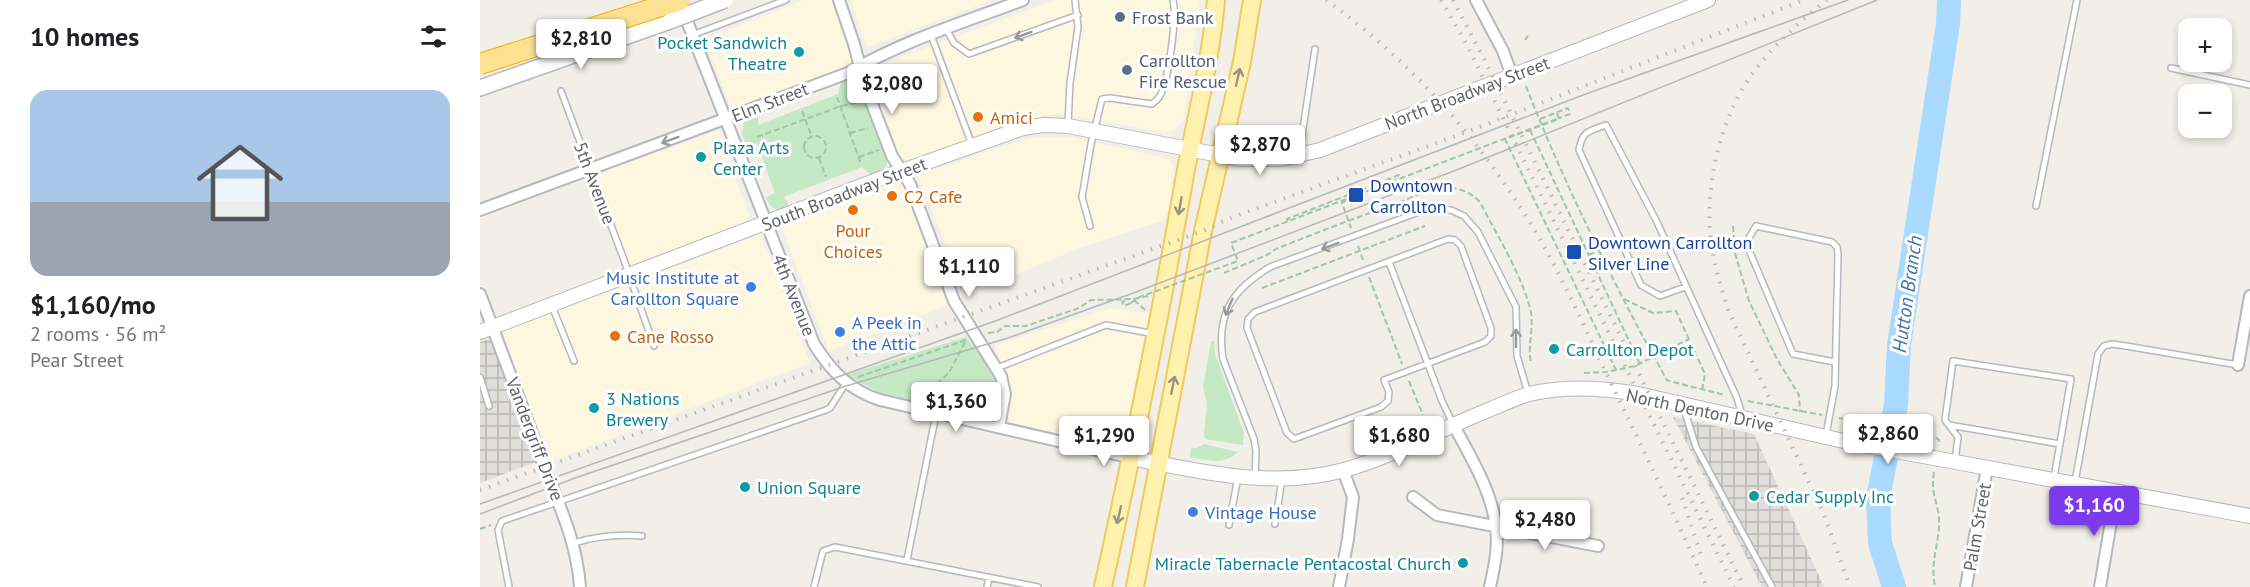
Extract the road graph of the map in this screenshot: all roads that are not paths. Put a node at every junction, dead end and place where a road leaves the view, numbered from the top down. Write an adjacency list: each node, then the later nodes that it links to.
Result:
1 (679, 0): 15 (street, 4th Avenue); 18 (highway, bridge)
2 (725, 0): 23 (main road, bridge)
3 (786, 0): 15 (lane)
4 (838, 0): 19 (street)
5 (1023, 0): 14 (street, Elm Street)
6 (1075, 0): 13 (lane)
7 (1173, 0): 27 (lane)
8 (1216, 0): 29 (main road)
9 (1252, 0): 30 (main road, one-way to 9)
10 (1476, 0): 21 (street)
11 (1708, 0): 21 (street, North Broadway Street)
12 (2077, 0): 34 (lane)
13 (1078, 15): 14 (lane, one-way to 14); 26 (lane)
14 (946, 29): 16 (street, Elm Street)
15 (692, 35): 25 (street, 4th Avenue)
16 (931, 35): 19 (street, Elm Street); 28 (lane)
17 (1315, 49): 31 (lane)
18 (480, 64)
19 (861, 66): 25 (street, Elm Street); 33 (street)
20 (2171, 68): 22 (lane)
21 (1512, 76): 31 (street, North Broadway Street)
22 (2250, 85)
23 (480, 88)
24 (561, 91): 32 (lane, 5th Avenue)
25 (724, 120): 32 (street, Elm Street, one-way to 32); 36 (street, 4th Avenue)
26 (1068, 126): 27 (street, South Broadway Street); 28 (street, South Broadway Street)
27 (1094, 130): 29 (street, South Broadway Street); 37 (lane)
28 (972, 145): 33 (street, South Broadway Street)
29 (1190, 148): 30 (street, South Broadway Street); 45 (main road, one-way to 45)
30 (1220, 155): 31 (street, North Broadway Street); 66 (main road, one-way to 30)
31 (1299, 155)
32 (589, 170): 35 (street, Elm Street); 39 (lane, 5th Avenue)
33 (901, 172): 36 (street, South Broadway Street); 51 (street)
34 (2036, 206)
35 (480, 210)
36 (765, 223): 39 (street, South Broadway Street); 53 (street, 4th Avenue)
37 (1090, 226)
38 (1389, 262): 49 (lane); 49 (lane); 49 (lane)
39 (630, 276): 43 (street, South Broadway Street); 46 (lane, 5th Avenue)
40 (1685, 286): 40 (lane); 58 (lane)
41 (480, 294): 44 (street, Vandergriff Drive)
42 (2250, 296): 50 (street)
43 (551, 305): 44 (street, South Broadway Street); 47 (lane)
44 (486, 330): 76 (street, Vandergriff Drive)
45 (1156, 334): 51 (lane); 64 (main road)
46 (654, 346)
47 (574, 361)
48 (1835, 362): 48 (lane); 62 (lane)
49 (1428, 364): 59 (lane)
50 (2238, 365): 73 (lane)
51 (997, 368): 61 (street)
52 (480, 377): 56 (lane)
53 (848, 381): 57 (street); 76 (lane)
54 (1528, 394): 55 (street, North Denton Drive); 59 (street, North Denton Drive); 71 (lane, one-way to 71)
55 (1683, 405): 58 (street, North Denton Drive); 95 (lane)
56 (489, 406)
57 (936, 414): 61 (street); 84 (lane)
58 (1743, 419): 62 (street, North Denton Drive)
59 (1453, 424): 68 (street, North Denton Drive); 80 (street)
60 (1949, 425): 63 (lane); 63 (lane); 65 (lane)
61 (999, 427): 64 (street)
62 (1826, 437): 65 (street, North Denton Drive)
63 (2060, 444): 72 (lane)
64 (1131, 458): 66 (street, North Denton Drive); 91 (main road, one-way to 91)
65 (1955, 462): 67 (street, North Denton Drive)
66 (1158, 464): 69 (street, North Denton Drive); 92 (main road)
67 (1987, 468): 72 (street, North Denton Drive); 96 (street, Palm Street)
68 (1343, 470): 70 (street, North Denton Drive); 93 (street)
69 (1238, 477): 71 (street, North Denton Drive); 79 (lane)
70 (1282, 477): 71 (street, North Denton Drive); 78 (lane)
71 (1255, 478)
72 (2053, 480): 73 (street, North Denton Drive)
73 (2074, 484): 74 (street, North Denton Drive)
74 (2116, 492): 77 (street, North Denton Drive); 97 (street)
75 (1413, 497): 80 (street)
76 (558, 501): 82 (street, Vandergriff Drive); 86 (lane)
77 (2250, 516)
78 (1275, 524)
79 (1229, 525)
80 (1497, 528): 83 (street); 94 (street)
81 (642, 536): 82 (lane)
82 (574, 543): 87 (street, Vandergriff Drive)
83 (1598, 546)
84 (907, 560): 85 (lane); 88 (lane)
85 (989, 577): 89 (lane); 90 (lane)
86 (509, 587)
87 (580, 587)
88 (814, 587)
89 (987, 587)
90 (1038, 587)
91 (1103, 587)
92 (1135, 587)
93 (1339, 587)
94 (1490, 587)
95 (1772, 587)
96 (1966, 587)
97 (2100, 587)

